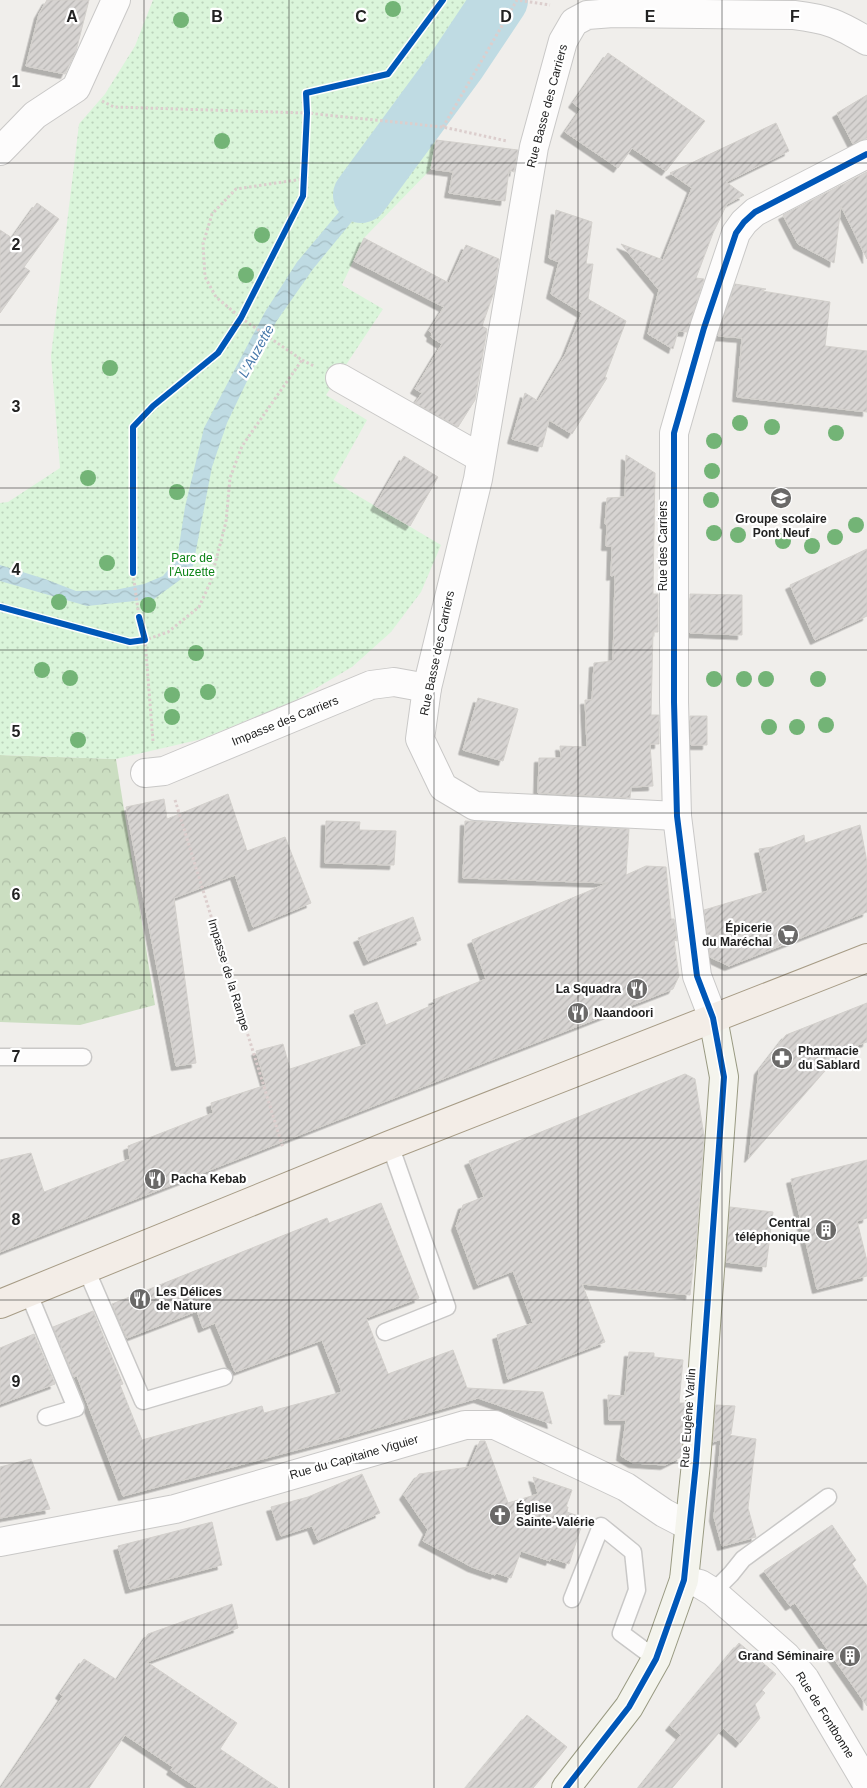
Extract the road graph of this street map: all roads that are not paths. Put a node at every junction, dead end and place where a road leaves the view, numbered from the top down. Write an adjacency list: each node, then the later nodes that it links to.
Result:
1 (116, 0): 3 (street)
2 (867, 41): 6 (street, Rue Basse des Carriers)
3 (0, 151)
4 (867, 154): 9 (street, Rue des Carriers)
5 (340, 378): 6 (street)
6 (481, 458): 7 (street, Rue Basse des Carriers)
7 (428, 688): 8 (street, Impasse des Carriers); 9 (street, Rue Basse des Carriers)
8 (151, 773)
9 (677, 816): 11 (street, Rue des Carriers)
10 (867, 958): 11 (main road)
11 (713, 1018): 14 (main road); 22 (street, Rue Eugène Varlin)
12 (0, 1057): 13 (lane)
13 (83, 1057)
14 (390, 1145): 15 (main road); 18 (lane)
15 (86, 1269): 16 (main road); 19 (lane)
16 (28, 1292): 17 (main road); 20 (lane)
17 (0, 1304)
18 (386, 1332)
19 (224, 1377)
20 (46, 1417)
21 (828, 1497): 25 (lane)
22 (689, 1526): 23 (street, Rue du Capitaine Viguier); 24 (street, Rue Eugène Varlin)
23 (0, 1542)
24 (684, 1580): 25 (street, Rue de Fontbonne); 27 (street, Rue Eugène Varlin)
25 (714, 1592): 28 (street, Rue de Fontbonne)
26 (572, 1600): 27 (lane)
27 (656, 1659): 29 (street, Rue Eugène Varlin)
28 (867, 1784)
29 (566, 1788)

